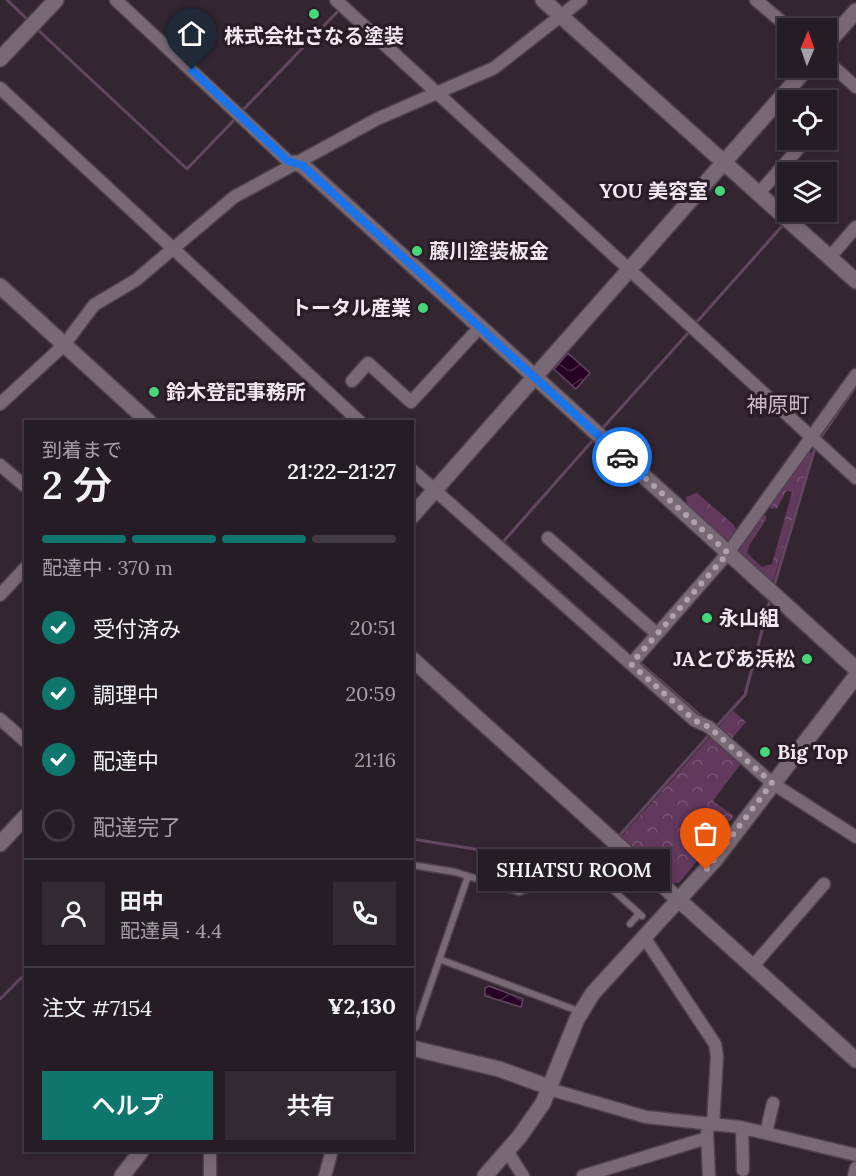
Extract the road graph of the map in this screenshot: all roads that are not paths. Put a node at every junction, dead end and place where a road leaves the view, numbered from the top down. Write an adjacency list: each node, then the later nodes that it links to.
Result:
1 (56, 0): 11 (street)
2 (116, 0): 19 (street)
3 (336, 0): 16 (street)
4 (543, 0): 8 (street)
5 (581, 0): 8 (street)
6 (756, 0): 9 (street)
7 (856, 11): 10 (street)
8 (560, 15): 16 (street); 18 (street)
9 (777, 18)
10 (837, 33)
11 (0, 59)
12 (837, 70): 14 (street)
13 (798, 78): 18 (street)
14 (856, 87)
15 (0, 88): 22 (street)
16 (436, 94): 19 (street); 24 (street)
17 (797, 150): 20 (street)
18 (723, 162): 20 (street); 24 (street)
19 (295, 163): 22 (street); 27 (street)
20 (759, 193): 23 (street)
21 (856, 227): 23 (street)
22 (172, 250): 28 (street); 34 (street)
23 (830, 257): 25 (street)
24 (628, 270): 30 (street); 35 (street)
25 (856, 281)
26 (0, 286): 28 (street)
27 (480, 327): 30 (street); 31 (street)
28 (64, 345): 32 (street); 33 (street)
29 (856, 375): 35 (street)
30 (534, 377): 40 (street); 43 (street)
31 (352, 381)
32 (0, 404)
33 (147, 420)
34 (358, 420)
35 (813, 439): 38 (street); 43 (street)
36 (0, 465): 39 (street)
37 (414, 472): 40 (street)
38 (856, 478)
39 (24, 486)
40 (435, 490): 41 (street); 48 (street)
41 (414, 514)
42 (548, 538): 46 (street)
43 (728, 553): 46 (street); 49 (street)
44 (24, 569): 45 (street)
45 (0, 595)
46 (657, 634): 48 (street)
47 (414, 661): 60 (street)
48 (631, 664): 53 (street)
49 (856, 669)
50 (856, 676): 53 (street)
51 (0, 719): 52 (street)
52 (24, 740)
53 (772, 783): 55 (street); 60 (street)
54 (24, 818): 56 (street)
55 (856, 837)
56 (0, 844)
57 (414, 865): 58 (lane)
58 (468, 876): 61 (lane); 63 (lane)
59 (824, 884): 64 (street)
60 (679, 899): 62 (street); 64 (street)
61 (630, 924)
62 (644, 937): 65 (street); 72 (street)
63 (440, 959): 65 (lane); 66 (lane)
64 (753, 966): 68 (street)
65 (581, 1012): 69 (street)
66 (414, 1028)
67 (414, 1048): 69 (street)
68 (856, 1060)
69 (549, 1088): 72 (street); 74 (street)
70 (773, 1103): 73 (street)
71 (742, 1128): 72 (street); 73 (street); 80 (street)
72 (709, 1129): 86 (street); 87 (street)
73 (766, 1133): 78 (street)
74 (507, 1151): 84 (street); 85 (street)
75 (140, 1152): 81 (street)
76 (210, 1152): 82 (street)
77 (331, 1152): 83 (street)
78 (856, 1155)
79 (856, 1168): 88 (street)
80 (743, 1170)
81 (122, 1176)
82 (210, 1176)
83 (325, 1176)
84 (485, 1176)
85 (523, 1176)
86 (583, 1176)
87 (709, 1176)
88 (854, 1176)

